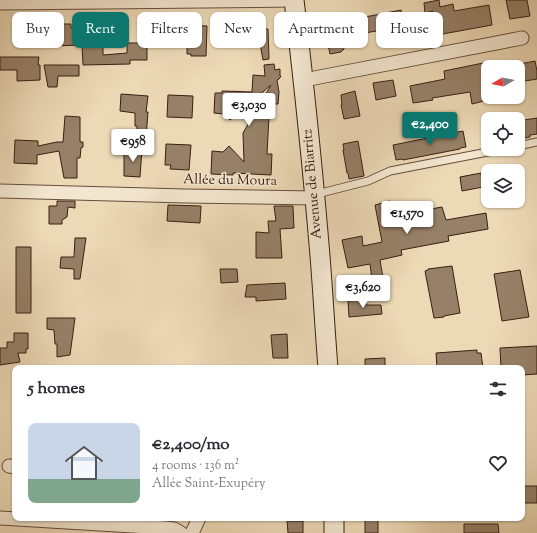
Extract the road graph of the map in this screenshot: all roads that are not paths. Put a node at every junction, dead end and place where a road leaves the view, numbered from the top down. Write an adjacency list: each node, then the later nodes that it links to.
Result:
1 (294, 0): 2 (street); 4 (main road, Avenue de Biarritz)
2 (0, 3)
3 (522, 38): 4 (street)
4 (304, 80): 9 (main road, Avenue de Biarritz)
5 (537, 142): 6 (lane)
6 (525, 145)
7 (481, 153): 9 (lane)
8 (0, 191): 9 (street, Allée du Moura)
9 (315, 198): 10 (main road, Avenue de Biarritz)
10 (328, 365)
11 (0, 518): 12 (street)
12 (12, 519)
13 (50, 521): 16 (street)
14 (198, 521): 17 (street)
15 (334, 521): 18 (main road)
16 (181, 533)
17 (192, 533)
18 (334, 533)

